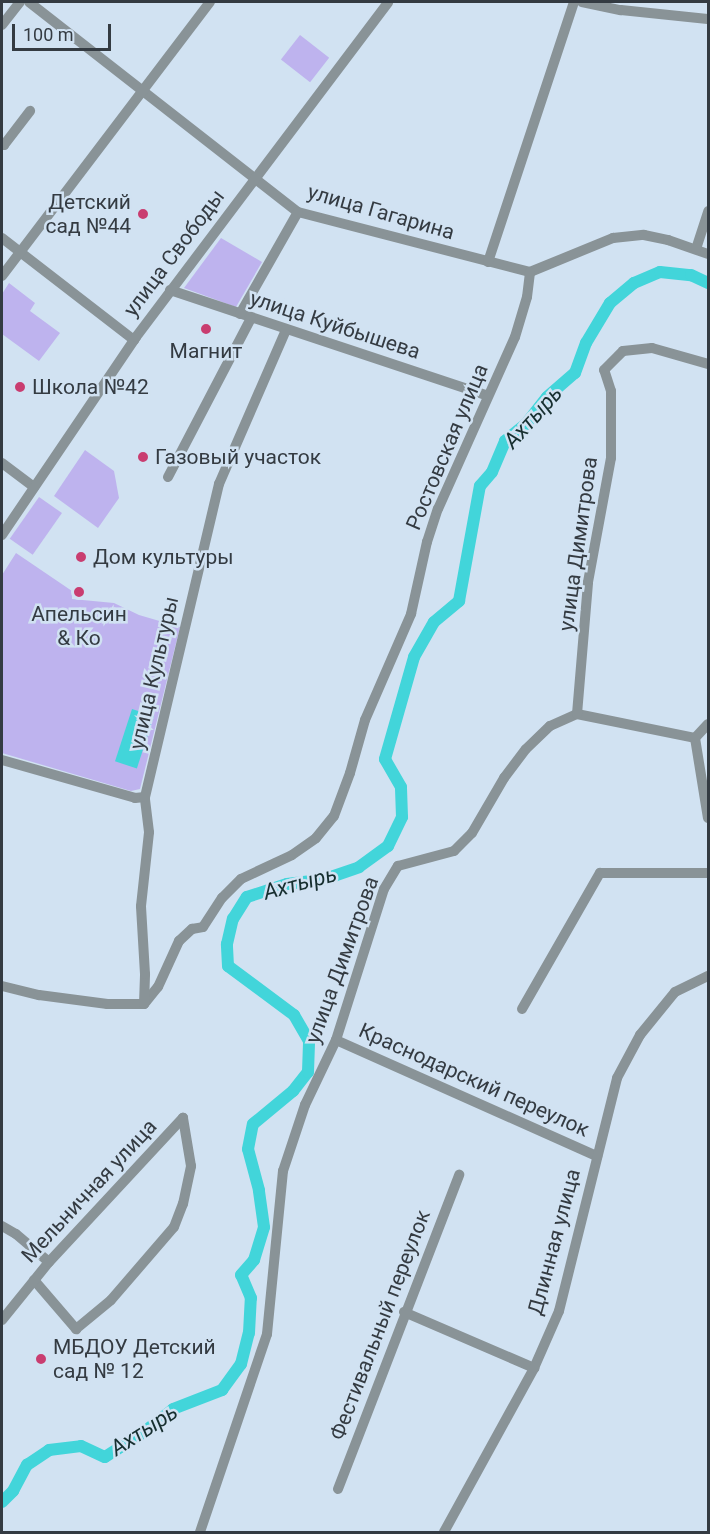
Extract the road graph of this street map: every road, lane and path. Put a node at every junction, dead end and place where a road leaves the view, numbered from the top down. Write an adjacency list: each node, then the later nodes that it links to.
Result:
1 (20, 2): 8 (street)
2 (29, 2): 9 (street, улица Гагарина)
3 (210, 2): 9 (street)
4 (388, 2): 12 (street, улица Свободы)
5 (574, 2): 19 (street)
6 (582, 2): 7 (street)
7 (708, 19)
8 (2, 26)
9 (144, 90): 12 (street, улица Гагарина); 17 (street)
10 (30, 111): 11 (street)
11 (2, 143)
12 (256, 178): 14 (street, улица Гагарина); 22 (street, улица Свободы)
13 (708, 211): 16 (street)
14 (298, 212): 19 (street, улица Гагарина); 23 (street)
15 (2, 238): 17 (street)
16 (696, 249): 18 (street); 20 (street)
17 (20, 252): 21 (street); 25 (street)
18 (708, 254)
19 (488, 262): 20 (street, улица Гагарина)
20 (530, 272): 27 (street, Ростовская улица)
21 (2, 276)
22 (170, 290): 23 (street, улица Куйбышева); 25 (street, улица Свободы)
23 (245, 316): 24 (street, улица Куйбышева); 29 (street)
24 (286, 330): 27 (street, улица Куйбышева); 36 (street, улица Культуры)
25 (134, 340): 30 (street, улица Свободы)
26 (708, 364): 32 (street, улица Димитрова)
27 (488, 396): 41 (street, Ростовская улица)
28 (2, 463): 30 (street)
29 (168, 477)
30 (33, 487): 31 (street, улица Свободы)
31 (2, 535)
32 (577, 714): 34 (street); 43 (street, улица Димитрова)
33 (708, 724): 34 (street)
34 (695, 738): 37 (street)
35 (2, 760): 36 (street)
36 (146, 797): 41 (street, улица Культуры)
37 (708, 818)
38 (708, 873): 42 (street)
39 (708, 976): 44 (street, Длинная улица)
40 (2, 986): 41 (street)
41 (144, 1004)
42 (522, 1009)
43 (336, 1040): 44 (street, Краснодарский переулок); 53 (street, улица Димитрова)
44 (597, 1156): 51 (street, Длинная улица)
45 (459, 1175): 49 (street, Фестивальный переулок)
46 (2, 1226): 47 (street)
47 (49, 1262): 48 (street, Мельничная улица); 48 (street, Мельничная улица)
48 (33, 1280): 50 (street, Мельничная улица)
49 (404, 1312): 51 (street); 52 (street, Фестивальный переулок)
50 (2, 1320)
51 (534, 1368): 54 (street, Длинная улица)
52 (338, 1489)
53 (200, 1533)
54 (444, 1533)

